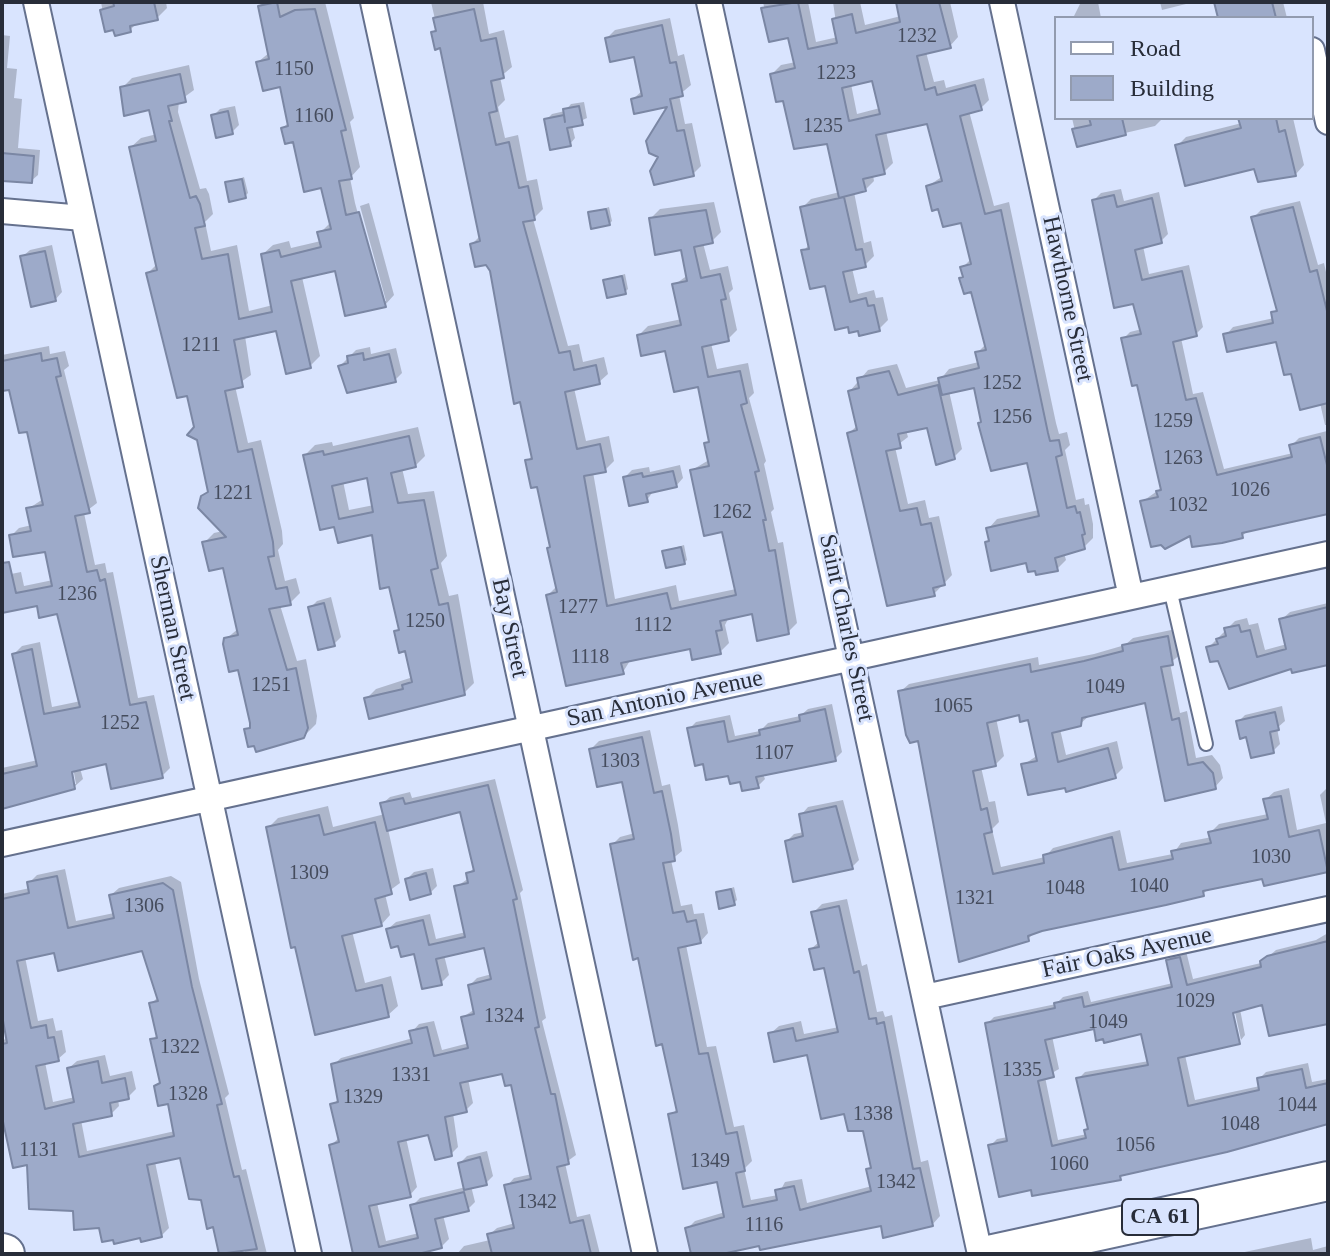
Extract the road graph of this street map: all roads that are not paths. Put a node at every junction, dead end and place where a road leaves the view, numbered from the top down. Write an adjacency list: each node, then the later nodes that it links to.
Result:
1 (36, 2): 8 (street, Sherman Street)
2 (373, 2): 13 (street, Bay Street)
3 (709, 2): 12 (street, Saint Charles Street)
4 (1002, 2): 11 (street, Hawthorne Street)
5 (1314, 59): 6 (street)
6 (1328, 122)
7 (2, 211): 8 (street)
8 (83, 218): 15 (street, Sherman Street)
9 (1328, 554): 10 (street, San Antonio Avenue)
10 (1170, 589): 11 (street, San Antonio Avenue); 14 (lane)
11 (1131, 597): 12 (street, San Antonio Avenue)
12 (853, 659): 13 (street, San Antonio Avenue); 18 (street, Saint Charles Street)
13 (530, 728): 15 (street, San Antonio Avenue); 21 (street, Bay Street)
14 (1206, 744)
15 (210, 799): 16 (street, San Antonio Avenue); 20 (street, Sherman Street)
16 (2, 844)
17 (1328, 909): 18 (street, Fair Oaks Avenue)
18 (925, 997): 22 (street, Saint Charles Street)
19 (1328, 1181): 23 (main road, CA 61)
20 (309, 1254)
21 (645, 1254)
22 (980, 1254)
23 (993, 1254)

